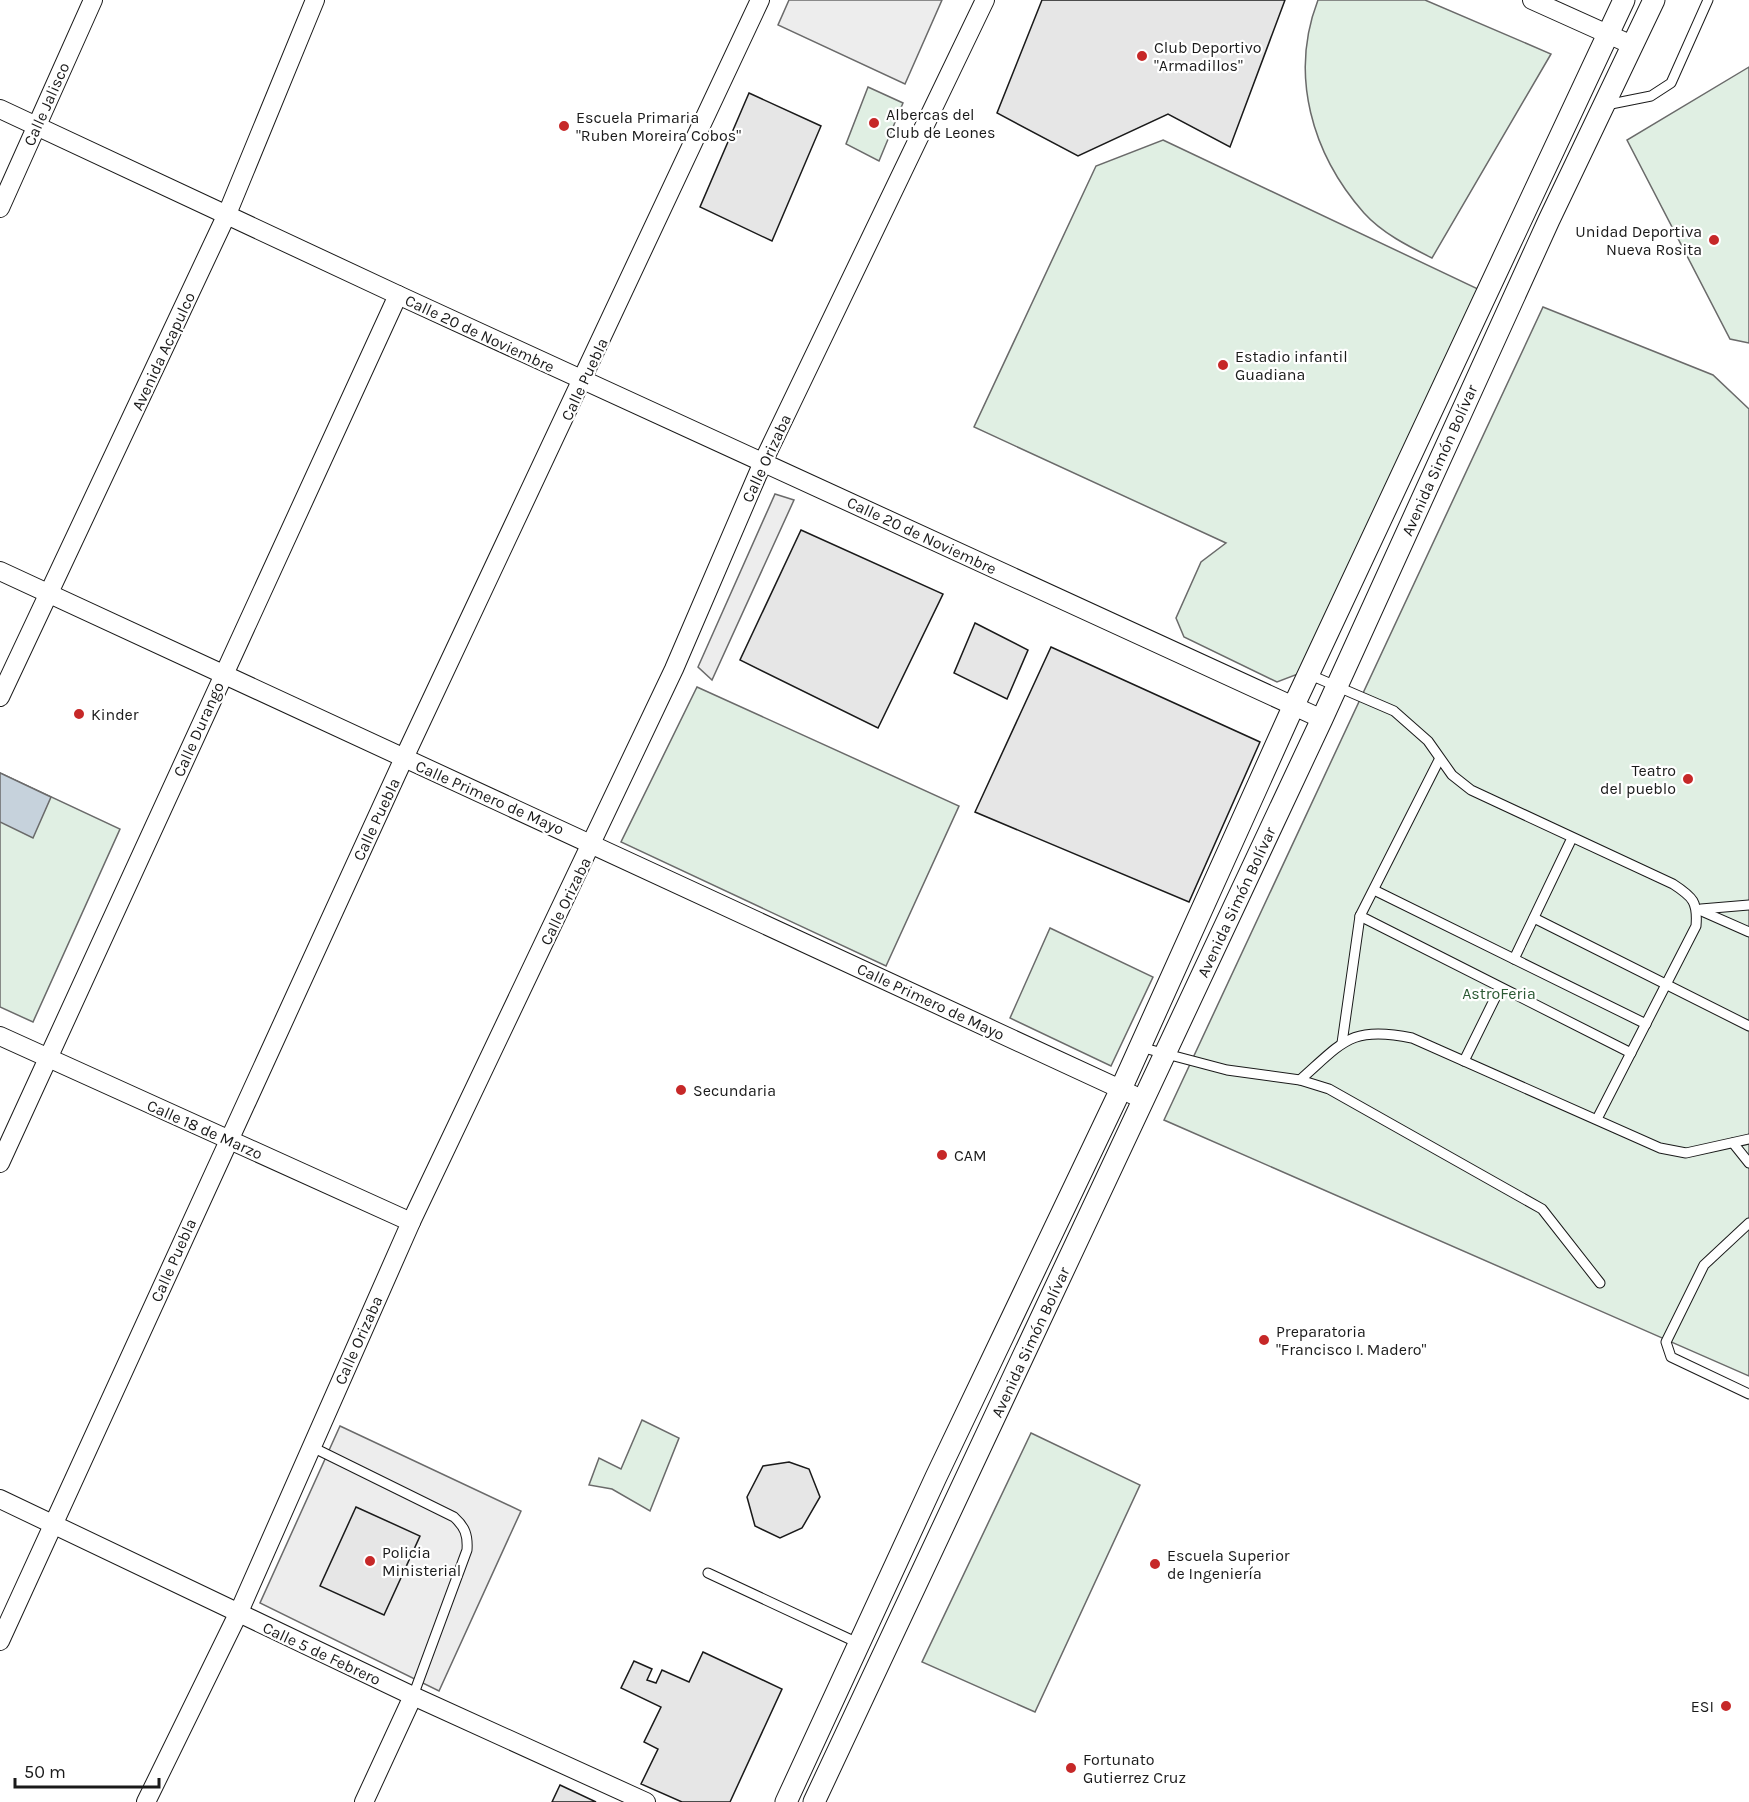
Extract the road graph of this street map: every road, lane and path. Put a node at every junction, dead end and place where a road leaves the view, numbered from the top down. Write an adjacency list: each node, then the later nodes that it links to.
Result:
1 (93, 0): 13 (street, Calle Jalisco)
2 (315, 0): 15 (street, Avenida Acapulco)
3 (760, 0): 17 (street, Calle Puebla)
4 (985, 0): 18 (street, Calle Orizaba)
5 (1532, 0): 9 (street)
6 (1624, 0): 9 (street, Avenida Simón Bolívar)
7 (1654, 0): 10 (street, Avenida Simón Bolívar)
8 (1708, 0): 11 (lane)
9 (1608, 34): 10 (street); 22 (street, Avenida Simón Bolívar)
10 (1632, 45): 11 (street, Avenida Simón Bolívar)
11 (1604, 105): 23 (street, Avenida Simón Bolívar)
12 (0, 109): 13 (street, Calle 20 de Noviembre)
13 (36, 126): 14 (street, Calle Jalisco); 15 (street, Calle 20 de Noviembre)
14 (0, 208)
15 (227, 214): 16 (street, Calle 20 de Noviembre); 20 (street, Avenida Acapulco)
16 (398, 295): 17 (street, Calle 20 de Noviembre); 21 (street, Calle Durango)
17 (584, 380): 18 (street, Calle 20 de Noviembre); 27 (street, Calle Puebla)
18 (763, 462): 25 (street, Calle 20 de Noviembre); 30 (street, Calle Orizaba)
19 (0, 570): 20 (street, Calle Primero de Mayo)
20 (50, 594): 21 (street, Calle Primero de Mayo); 24 (street, Avenida Acapulco)
21 (222, 674): 27 (street, Calle Primero de Mayo); 47 (street, Calle Durango)
22 (1308, 674): 23 (lane); 25 (street, Avenida Simón Bolívar)
23 (1336, 687): 26 (street, Avenida Simón Bolívar); 28 (lane)
24 (0, 697)
25 (1294, 705): 26 (street, Calle 20 de Noviembre); 44 (street, Avenida Simón Bolívar)
26 (1322, 719): 45 (street, Avenida Simón Bolívar)
27 (404, 758): 30 (street, Calle Primero de Mayo); 54 (street, Calle Puebla)
28 (1439, 760): 29 (lane); 31 (lane)
29 (1572, 838): 33 (lane); 35 (lane)
30 (593, 843): 50 (street, Calle Primero de Mayo); 58 (street, Calle Orizaba)
31 (1374, 890): 34 (lane); 37 (lane)
32 (1749, 905): 33 (lane)
33 (1697, 909): 36 (lane); 38 (lane)
34 (1360, 916): 39 (lane); 43 (lane)
35 (1534, 918): 37 (lane); 38 (lane)
36 (1749, 932)
37 (1514, 959): 40 (lane)
38 (1668, 985): 40 (lane); 41 (lane)
39 (1500, 988): 46 (lane); 48 (lane)
40 (1646, 1024): 46 (lane)
41 (1749, 1026)
42 (0, 1036): 47 (street, Calle 18 de Marzo)
43 (1342, 1043): 48 (lane); 49 (lane)
44 (1140, 1047): 45 (lane); 50 (street, Avenida Simón Bolívar)
45 (1165, 1053): 49 (lane); 51 (street, Avenida Simón Bolívar)
46 (1631, 1053): 52 (lane)
47 (50, 1059): 54 (street, Calle 18 de Marzo); 57 (street, Calle Durango)
48 (1464, 1060): 52 (lane)
49 (1300, 1080): 60 (lane)
50 (1121, 1089): 51 (street, Calle Primero de Mayo); 63 (street, Avenida Simón Bolívar)
51 (1144, 1100): 64 (street, Avenida Simón Bolívar)
52 (1597, 1119): 55 (lane)
53 (1749, 1139): 55 (lane)
54 (228, 1140): 58 (street, Calle 18 de Marzo); 66 (street, Calle Puebla)
55 (1733, 1143): 56 (lane)
56 (1749, 1163)
57 (0, 1164)
58 (411, 1222): 62 (street, Calle Orizaba)
59 (1749, 1223): 61 (lane)
60 (1600, 1283)
61 (1749, 1394)
62 (310, 1446): 68 (street, Calle Orizaba); 71 (lane)
63 (936, 1477): 64 (street); 70 (street, Avenida Simón Bolívar)
64 (962, 1488): 76 (street, Avenida Simón Bolívar)
65 (0, 1499): 66 (street, Calle 5 de Febrero)
66 (54, 1525): 68 (street, Calle 5 de Febrero); 69 (street, Calle Puebla)
67 (708, 1573): 70 (lane)
68 (238, 1614): 71 (street, Calle 5 de Febrero); 72 (street, Calle Orizaba)
69 (0, 1641)
70 (859, 1643): 75 (street, Avenida Simón Bolívar)
71 (413, 1696): 73 (street); 74 (street, Calle 5 de Febrero)
72 (146, 1802)
73 (364, 1802)
74 (646, 1802)
75 (786, 1802)
76 (814, 1802)

